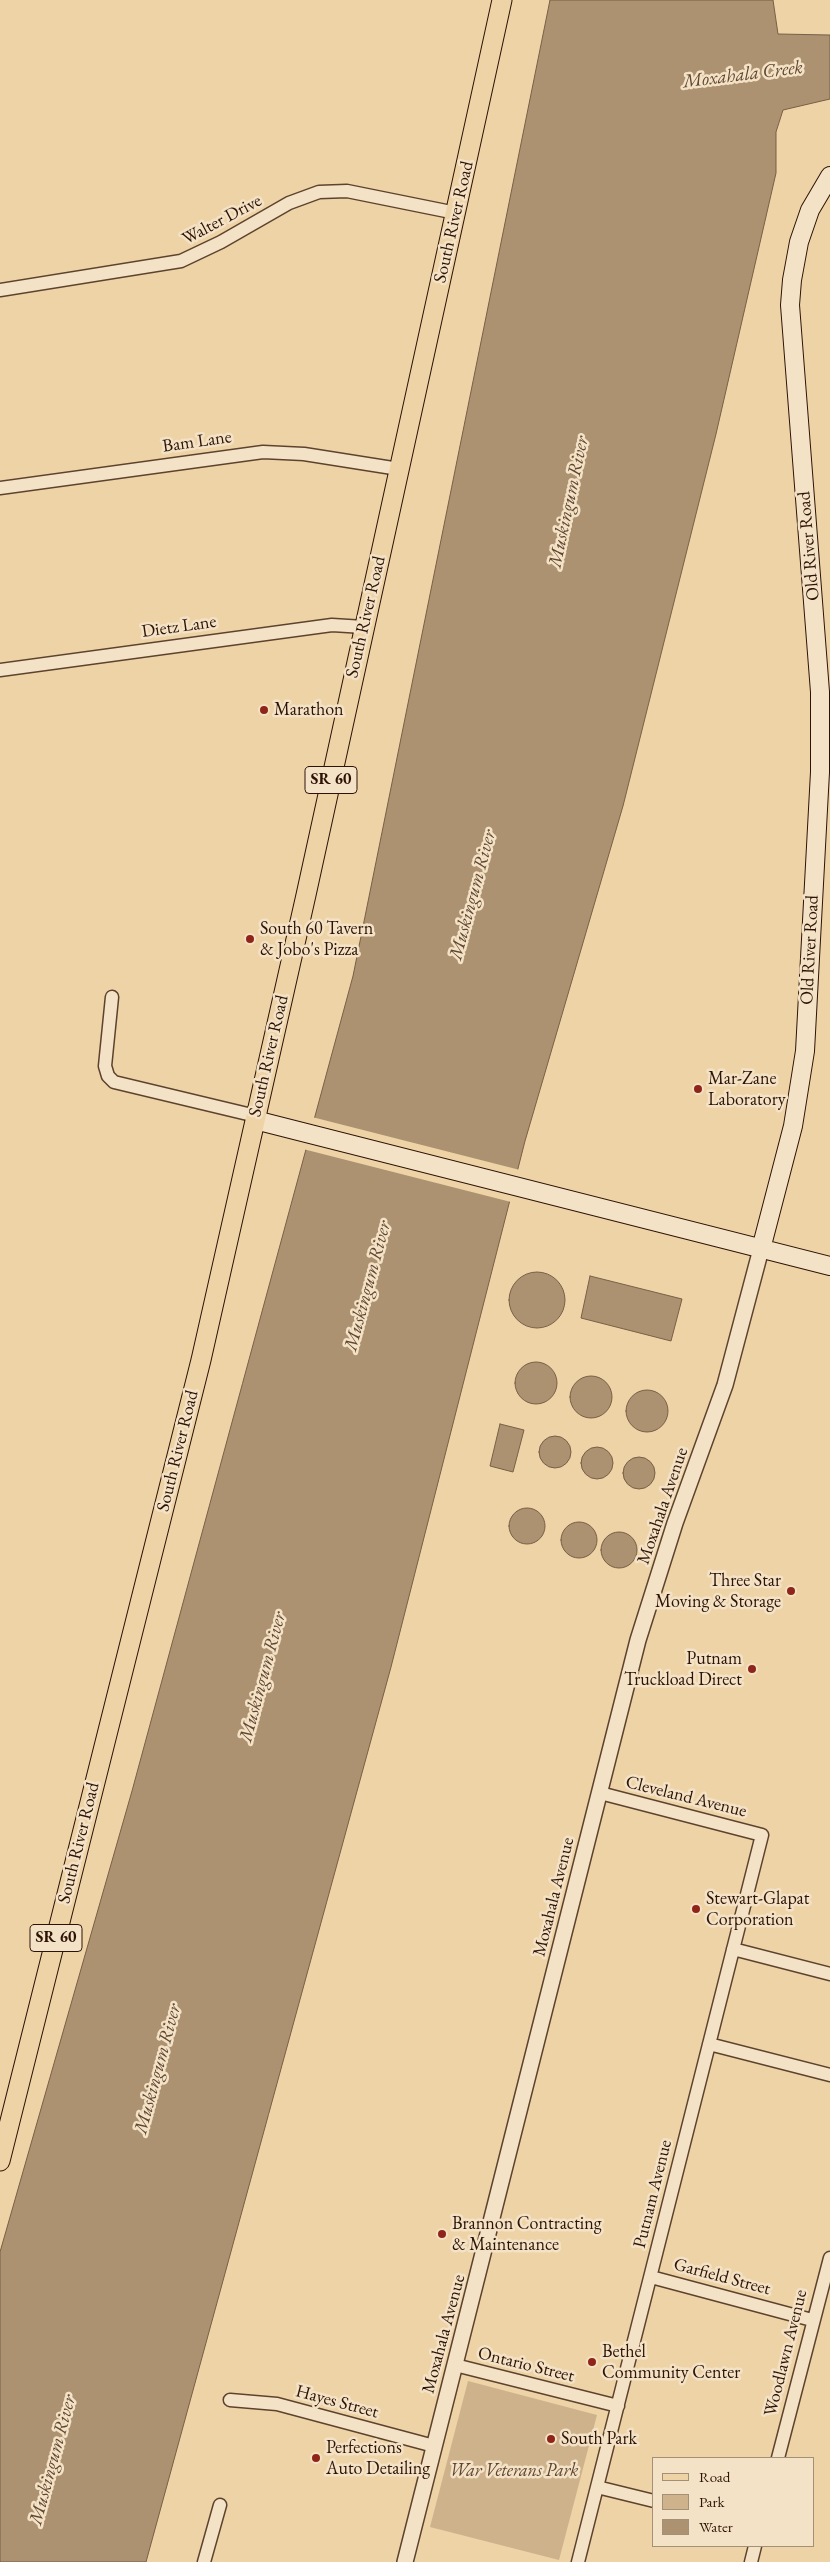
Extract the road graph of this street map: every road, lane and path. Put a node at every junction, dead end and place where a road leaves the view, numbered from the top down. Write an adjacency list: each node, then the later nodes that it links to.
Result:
1 (502, 0): 3 (main road, South River Road / SR 60)
2 (830, 176): 11 (main road, Old River Road)
3 (456, 213): 4 (street, Walter Drive); 5 (main road, South River Road / SR 60)
4 (0, 290)
5 (399, 469): 6 (street, Bam Lane); 7 (main road, South River Road / SR 60)
6 (0, 488)
7 (364, 627): 8 (street, Dietz Lane); 10 (main road, South River Road / SR 60)
8 (0, 670)
9 (112, 996): 10 (street)
10 (255, 1118): 11 (main road); 19 (main road, South River Road / SR 60)
11 (761, 1249): 12 (main road); 13 (street, Moxahala Avenue)
12 (830, 1266)
13 (600, 1794): 14 (street, Cleveland Avenue); 23 (street, Moxahala Avenue)
14 (762, 1835): 15 (street, Putnam Avenue)
15 (733, 1949): 16 (street); 17 (street, Putnam Avenue)
16 (830, 1974)
17 (709, 2044): 18 (street); 21 (street, Putnam Avenue)
18 (830, 2076)
19 (0, 2161)
20 (830, 2258): 22 (street, Woodlawn Avenue)
21 (651, 2276): 22 (street, Garfield Street); 25 (street, Putnam Avenue)
22 (812, 2320): 27 (street, Woodlawn Avenue)
23 (455, 2365): 25 (street, Ontario Street); 26 (street, Moxahala Avenue)
24 (230, 2400): 26 (street, Hayes Street)
25 (618, 2406): 28 (street, Putnam Avenue)
26 (434, 2446): 33 (street, Moxahala Avenue)
27 (778, 2457)
28 (597, 2487): 29 (street); 34 (street, Putnam Avenue)
29 (652, 2501)
30 (220, 2505): 32 (street)
31 (755, 2547): 35 (street)
32 (204, 2562)
33 (405, 2562)
34 (578, 2562)
35 (751, 2562)

